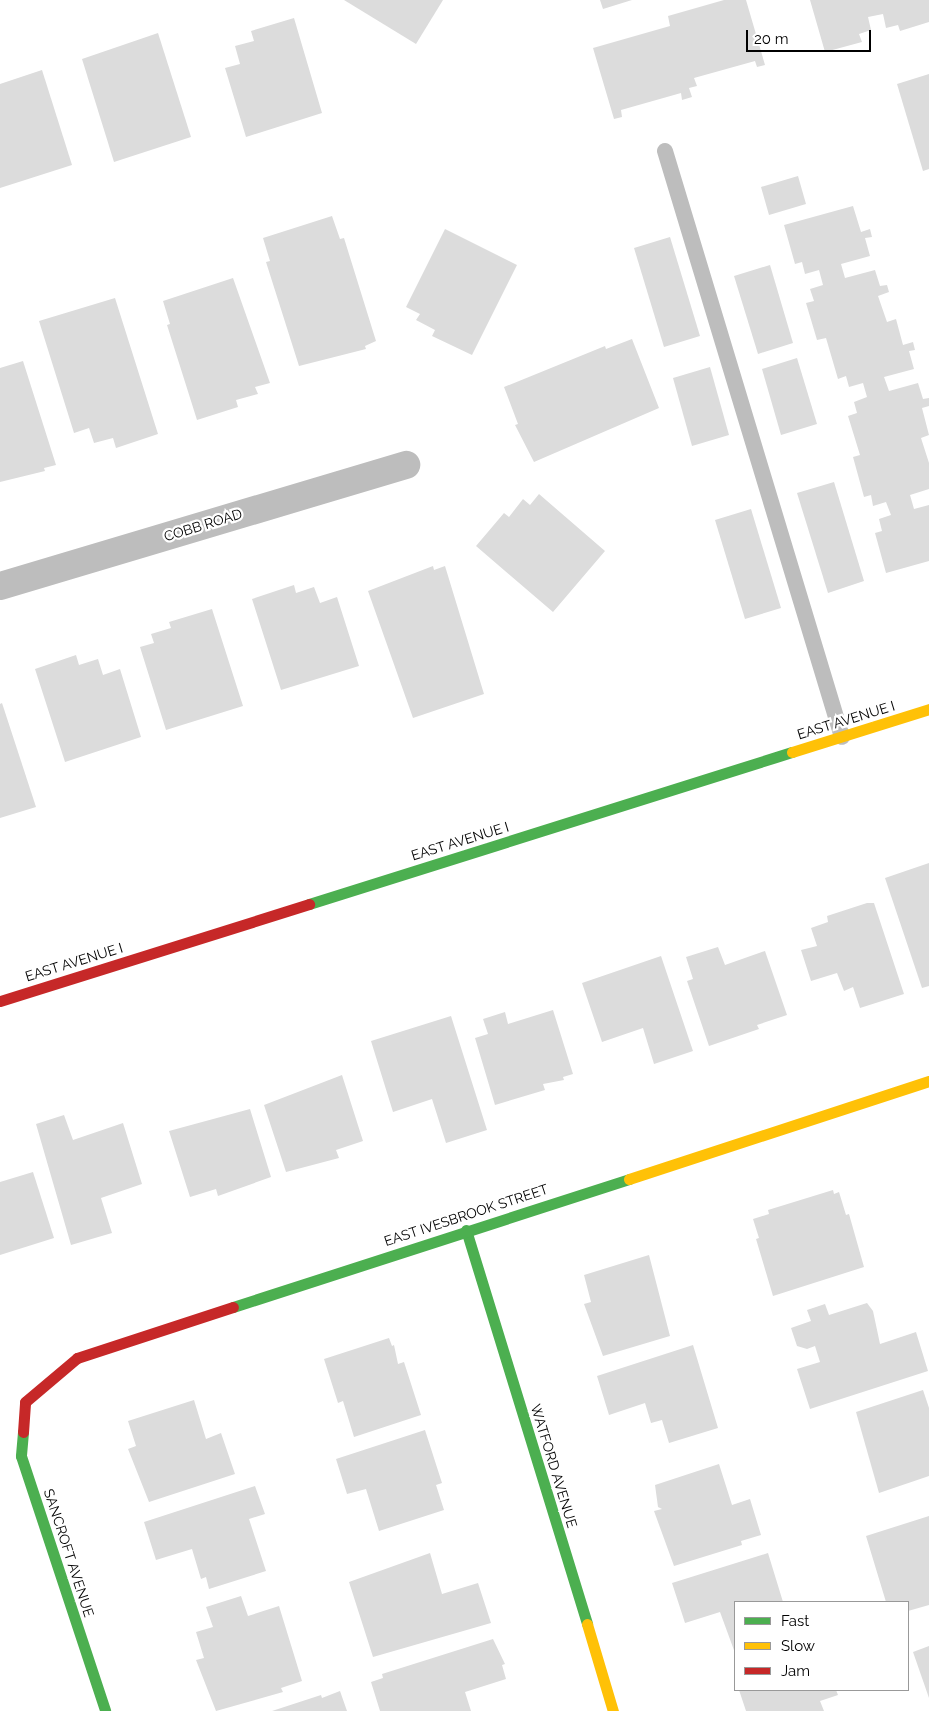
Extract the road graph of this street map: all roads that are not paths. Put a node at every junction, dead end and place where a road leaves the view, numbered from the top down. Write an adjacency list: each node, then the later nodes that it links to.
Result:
1 (665, 151): 5 (lane)
2 (406, 465): 3 (street, COBB ROAD)
3 (0, 586)
4 (929, 709): 5 (street, EAST AVENUE I)
5 (842, 736): 6 (street, EAST AVENUE I)
6 (0, 1001)
7 (929, 1081): 8 (street, EAST IVESBROOK STREET)
8 (466, 1230): 9 (street, EAST IVESBROOK STREET); 11 (street, WATFORD AVENUE)
9 (25, 1402): 10 (street, SANCROFT AVENUE)
10 (104, 1711)
11 (613, 1711)

